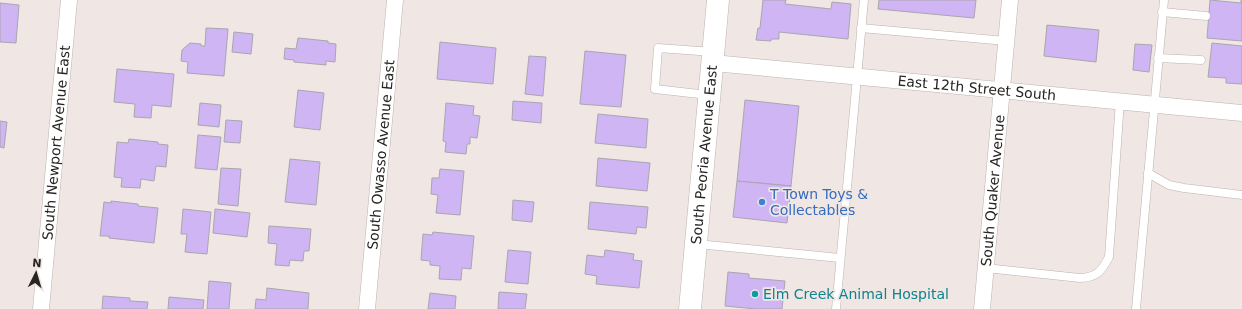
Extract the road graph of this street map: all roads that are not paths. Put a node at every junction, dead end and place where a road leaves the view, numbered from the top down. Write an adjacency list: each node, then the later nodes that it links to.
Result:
1 (70, 0): 25 (street, South Newport Avenue East)
2 (395, 0): 26 (street, South Owasso Avenue East)
3 (718, 0): 11 (main road, South Peoria Avenue East)
4 (864, 0): 9 (lane)
5 (1010, 0): 10 (street, South Quaker Avenue)
6 (1164, 0): 7 (lane)
7 (1162, 12): 8 (lane); 12 (lane)
8 (1206, 16)
9 (861, 28): 10 (lane); 14 (lane)
10 (1006, 41): 15 (street, South Quaker Avenue)
11 (713, 57): 14 (street, East 12th Street South); 16 (main road, South Peoria Avenue East); 16 (lane)
12 (1158, 58): 13 (lane); 18 (lane)
13 (1201, 60)
14 (857, 77): 15 (street, East 12th Street South); 23 (lane)
15 (1002, 89): 17 (street, East 12th Street South); 24 (street, South Quaker Avenue)
16 (710, 95): 22 (main road, South Peoria Avenue East)
17 (1120, 101): 18 (street, East 12th Street South); 24 (lane)
18 (1154, 105): 19 (street, East 12th Street South); 20 (lane)
19 (1242, 113)
20 (1148, 173): 21 (lane); 30 (lane)
21 (1242, 195)
22 (696, 244): 23 (lane); 27 (main road, South Peoria Avenue East)
23 (840, 258): 28 (lane)
24 (986, 268): 29 (street, South Quaker Avenue)
25 (41, 309)
26 (367, 309)
27 (690, 309)
28 (836, 309)
29 (982, 309)
30 (1136, 309)

